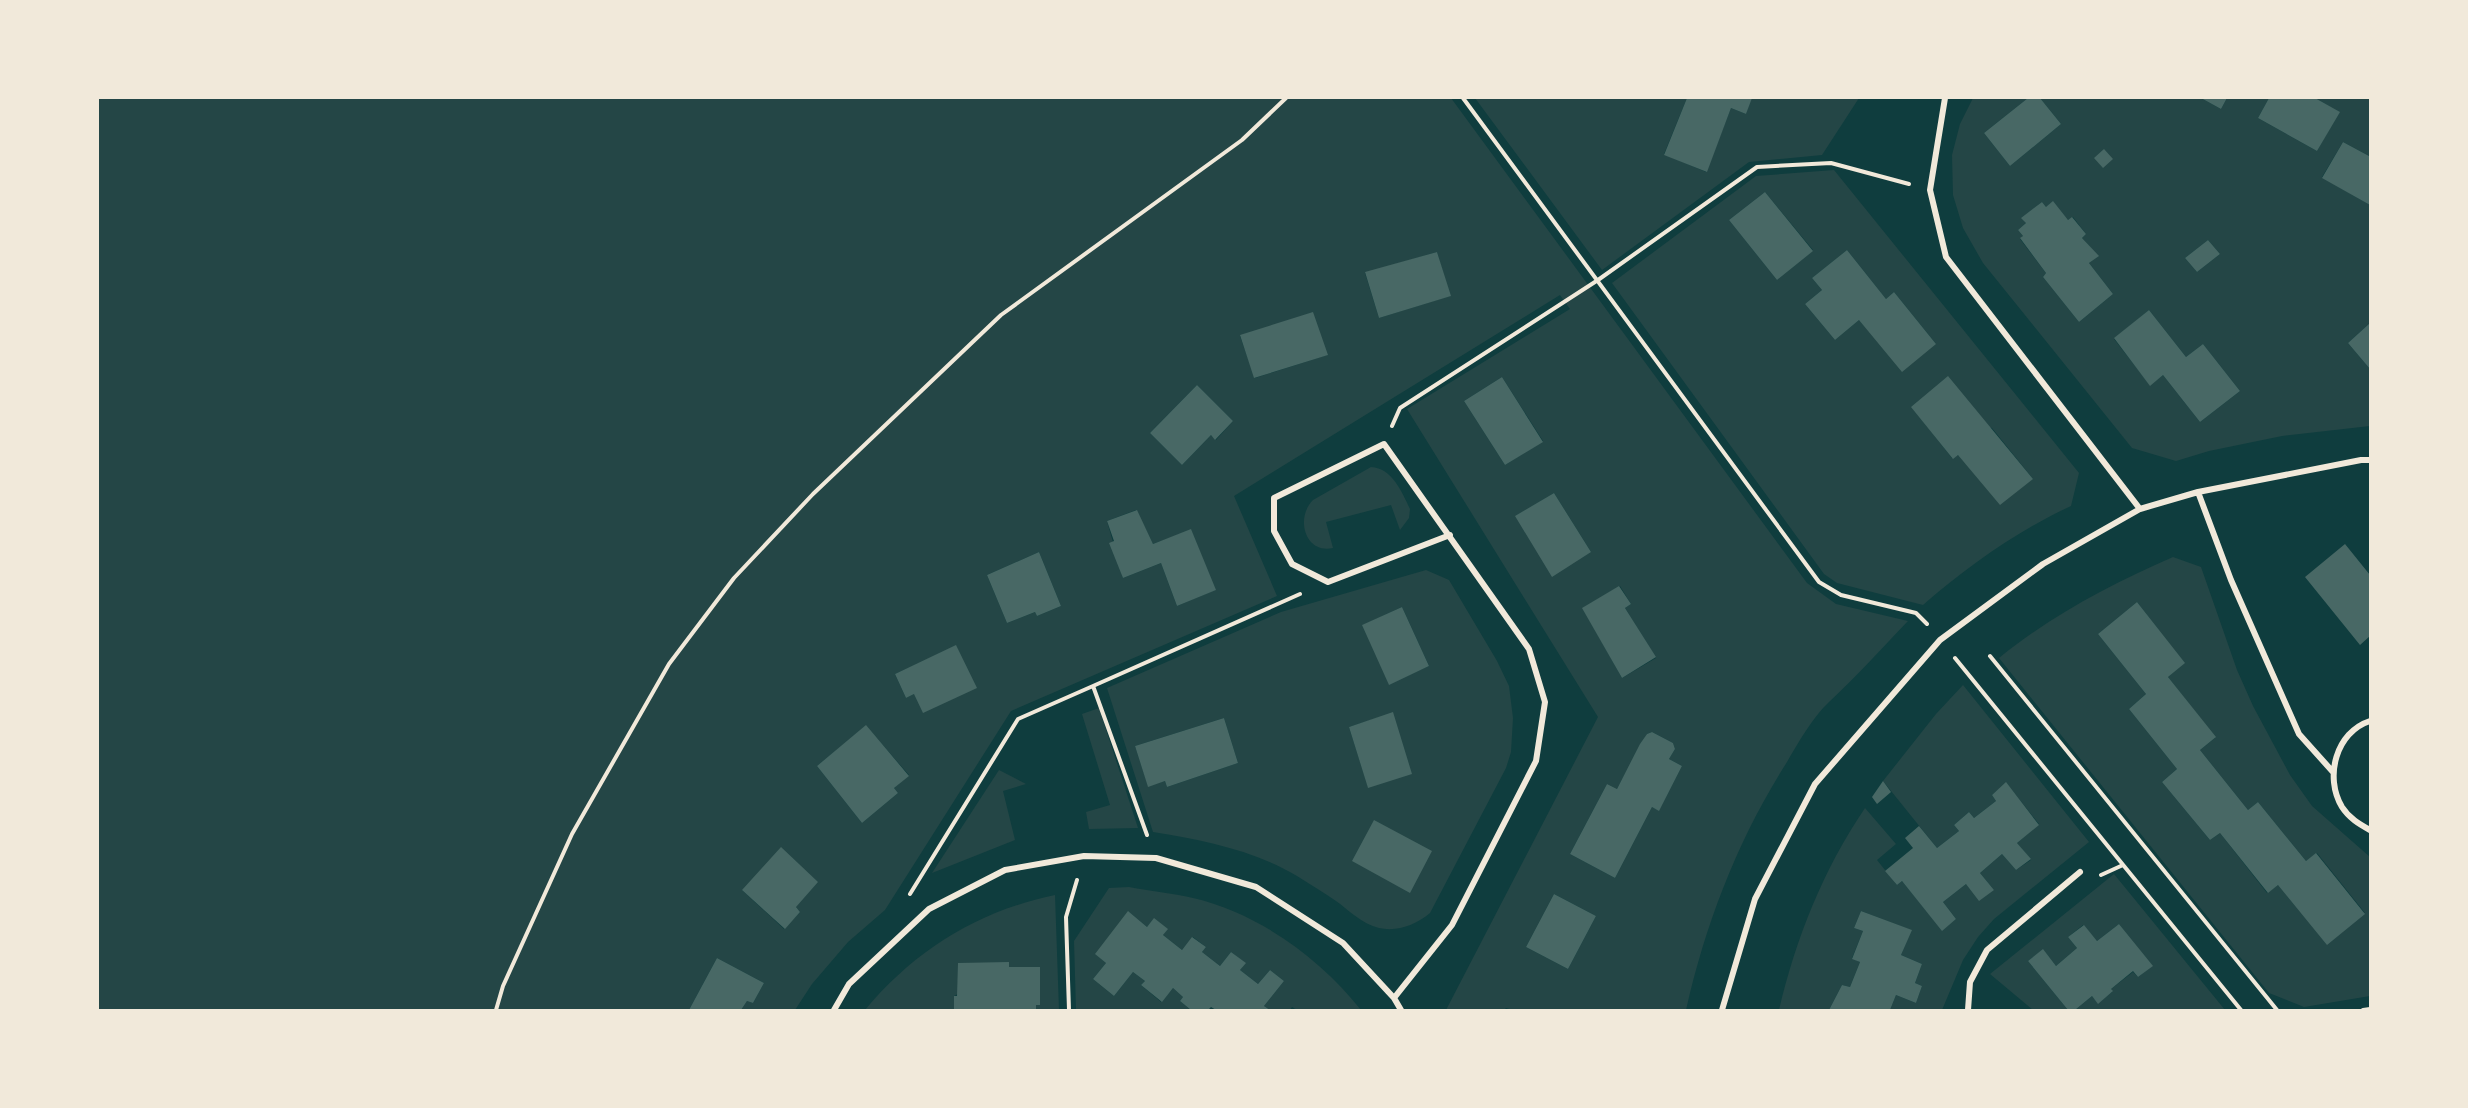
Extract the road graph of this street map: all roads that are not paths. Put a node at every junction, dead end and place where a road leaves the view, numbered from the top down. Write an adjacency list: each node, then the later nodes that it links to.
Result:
1 (1946, 98): 4 (street)
2 (2370, 460): 3 (street)
3 (2198, 492): 4 (street); 7 (street)
4 (2140, 509): 13 (street)
5 (1450, 536): 5 (street); 10 (street)
6 (2370, 721): 7 (street)
7 (2333, 772): 8 (street)
8 (2370, 830)
9 (2080, 872): 14 (street)
10 (1394, 998): 11 (street); 12 (street)
11 (834, 1011)
12 (1401, 1011)
13 (1722, 1011)
14 (1968, 1011)

